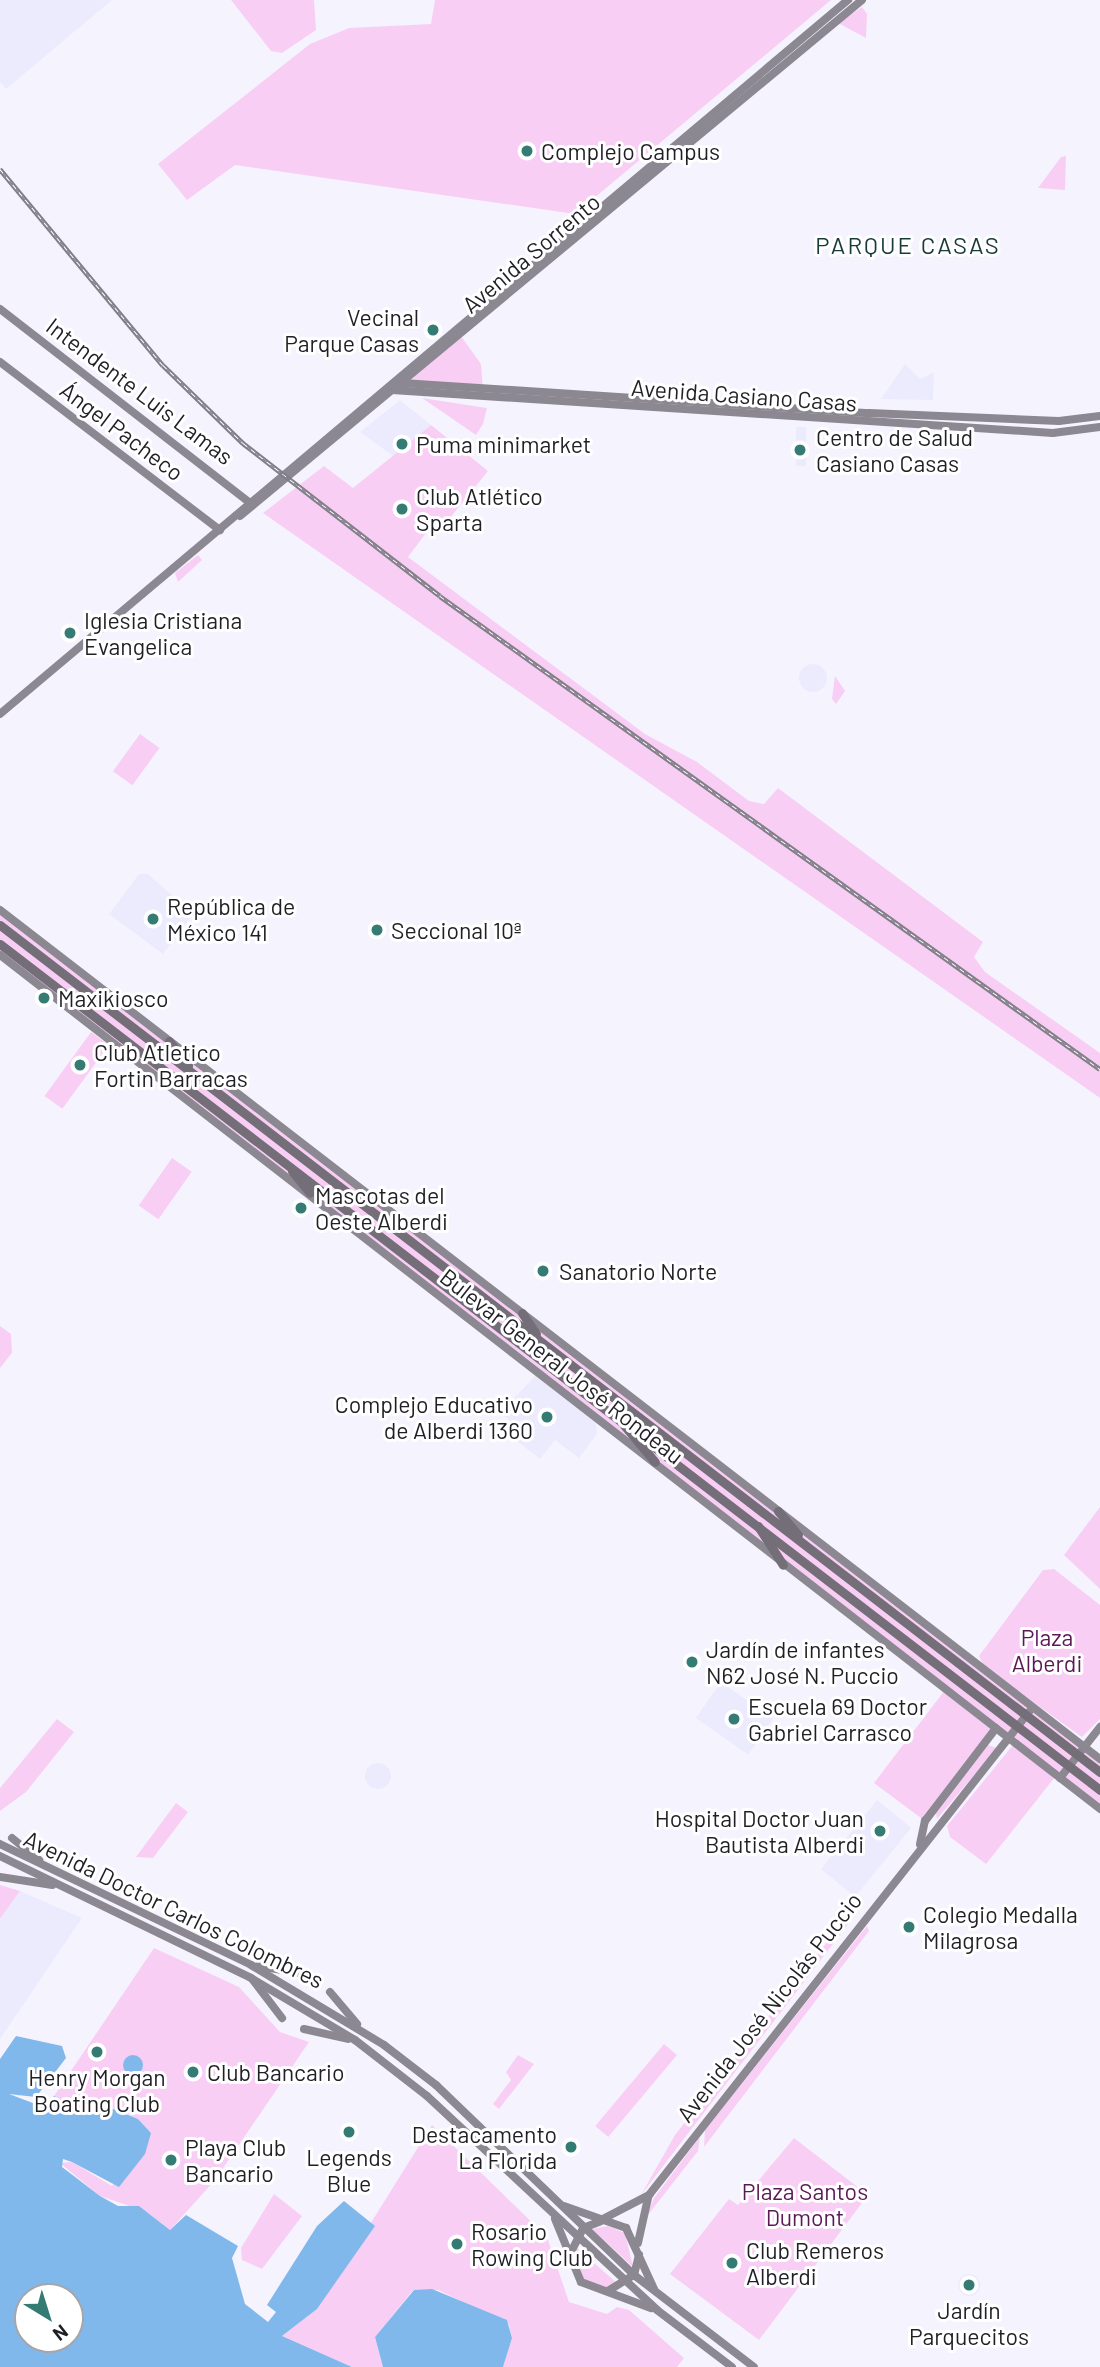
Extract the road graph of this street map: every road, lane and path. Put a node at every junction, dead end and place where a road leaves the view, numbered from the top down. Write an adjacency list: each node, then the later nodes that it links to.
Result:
1 (848, 0): 5 (main road, Avenida Sorrento)
2 (862, 0): 5 (main road, Avenida Sorrento)
3 (0, 309): 9 (main road, Intendente Luis Lamas)
4 (0, 362): 10 (main road, Ángel Pacheco)
5 (400, 381): 6 (main road, Avenida Sorrento); 7 (main road, Avenida Casiano Casas)
6 (391, 389): 8 (main road, Avenida Casiano Casas); 9 (main road, Avenida Sorrento)
7 (1100, 416)
8 (1100, 427)
9 (253, 504): 10 (main road, Avenida Sorrento)
10 (220, 530): 11 (main road, Avenida Sorrento)
11 (0, 714)
12 (0, 910): 16 (main road, Bulevar General José Rondeau)
13 (0, 925): 17 (main road, Bulevar General José Rondeau)
14 (0, 944): 18 (main road, Bulevar General José Rondeau)
15 (0, 955): 19 (main road, Bulevar General José Rondeau)
16 (169, 1041): 17 (main road); 20 (main road, Bulevar General José Rondeau)
17 (195, 1075): 21 (main road, Bulevar General José Rondeau)
18 (279, 1157): 19 (main road); 22 (main road, Bulevar General José Rondeau)
19 (310, 1193): 23 (main road, Bulevar General José Rondeau)
20 (522, 1313): 21 (main road); 24 (main road, Bulevar General José Rondeau)
21 (541, 1341): 26 (main road, Bulevar General José Rondeau)
22 (614, 1413): 23 (main road); 25 (main road, Bulevar General José Rondeau)
23 (655, 1462): 27 (main road, Bulevar General José Rondeau)
24 (778, 1511): 26 (main road); 28 (main road, Bulevar General José Rondeau)
25 (754, 1519): 27 (main road); 30 (main road, Bulevar General José Rondeau)
26 (810, 1549): 29 (main road, Bulevar General José Rondeau)
27 (783, 1565): 32 (main road, Bulevar General José Rondeau)
28 (1033, 1707): 29 (main road, Avenida José Nicolás Puccio); 34 (main road, Bulevar General José Rondeau)
29 (1026, 1716): 30 (main road, Avenida José Nicolás Puccio); 35 (main road, Bulevar General José Rondeau)
30 (1019, 1725): 33 (main road, Avenida José Nicolás Puccio); 37 (main road, Bulevar General José Rondeau)
31 (1100, 1727): 34 (main road)
32 (996, 1728): 33 (main road, Bulevar General José Rondeau); 44 (main road, Avenida José Nicolás Puccio)
33 (1009, 1738): 39 (main road, Bulevar General José Rondeau); 44 (main road, Avenida José Nicolás Puccio)
34 (1084, 1747): 35 (main road); 36 (main road, Bulevar General José Rondeau)
35 (1078, 1755): 37 (main road); 38 (main road, Bulevar General José Rondeau)
36 (1100, 1759)
37 (1070, 1766): 39 (main road); 40 (main road, Bulevar General José Rondeau)
38 (1100, 1772)
39 (1060, 1778): 41 (main road, Bulevar General José Rondeau)
40 (1100, 1790)
41 (1100, 1809)
42 (12, 1838): 46 (main road)
43 (0, 1844): 46 (main road, Avenida Doctor Carlos Colombres)
44 (920, 1845): 57 (main road, Avenida José Nicolás Puccio)
45 (0, 1856): 48 (main road, Avenida Doctor Carlos Colombres)
46 (55, 1873): 49 (main road, Avenida Doctor Carlos Colombres)
47 (0, 1877): 48 (main road)
48 (59, 1886): 51 (main road, Avenida Doctor Carlos Colombres)
49 (251, 1965): 50 (main road); 55 (main road, Avenida Doctor Carlos Colombres)
50 (300, 1973)
51 (251, 1978): 53 (main road); 56 (main road, Avenida Doctor Carlos Colombres)
52 (330, 1992): 55 (main road)
53 (282, 2018)
54 (304, 2029): 56 (main road)
55 (363, 2031): 58 (main road, Avenida Doctor Carlos Colombres)
56 (355, 2040): 59 (main road, Avenida Doctor Carlos Colombres)
57 (649, 2195): 60 (main road, Avenida José Nicolás Puccio); 63 (main road, Avenida José Nicolás Puccio)
58 (556, 2202): 60 (main road); 61 (main road, Avenida Doctor Carlos Colombres)
59 (554, 2217): 62 (main road, Avenida Doctor Carlos Colombres); 64 (main road)
60 (601, 2220): 61 (main road, Avenida José Nicolás Puccio); 63 (main road)
61 (583, 2228): 62 (main road); 65 (main road, Avenida Doctor Carlos Colombres)
62 (575, 2236): 64 (main road); 66 (main road, Avenida Doctor Carlos Colombres)
63 (638, 2247): 65 (main road, Avenida José Nicolás Puccio); 68 (main road)
64 (569, 2257): 67 (main road)
65 (634, 2275): 66 (main road); 68 (main road, Avenida Doctor Carlos Colombres)
66 (626, 2283): 67 (main road); 69 (main road, Avenida Doctor Carlos Colombres)
67 (607, 2291): 69 (main road)
68 (657, 2295): 71 (main road, Avenida Doctor Carlos Colombres)
69 (657, 2310): 70 (main road)
70 (732, 2367)
71 (754, 2367)

